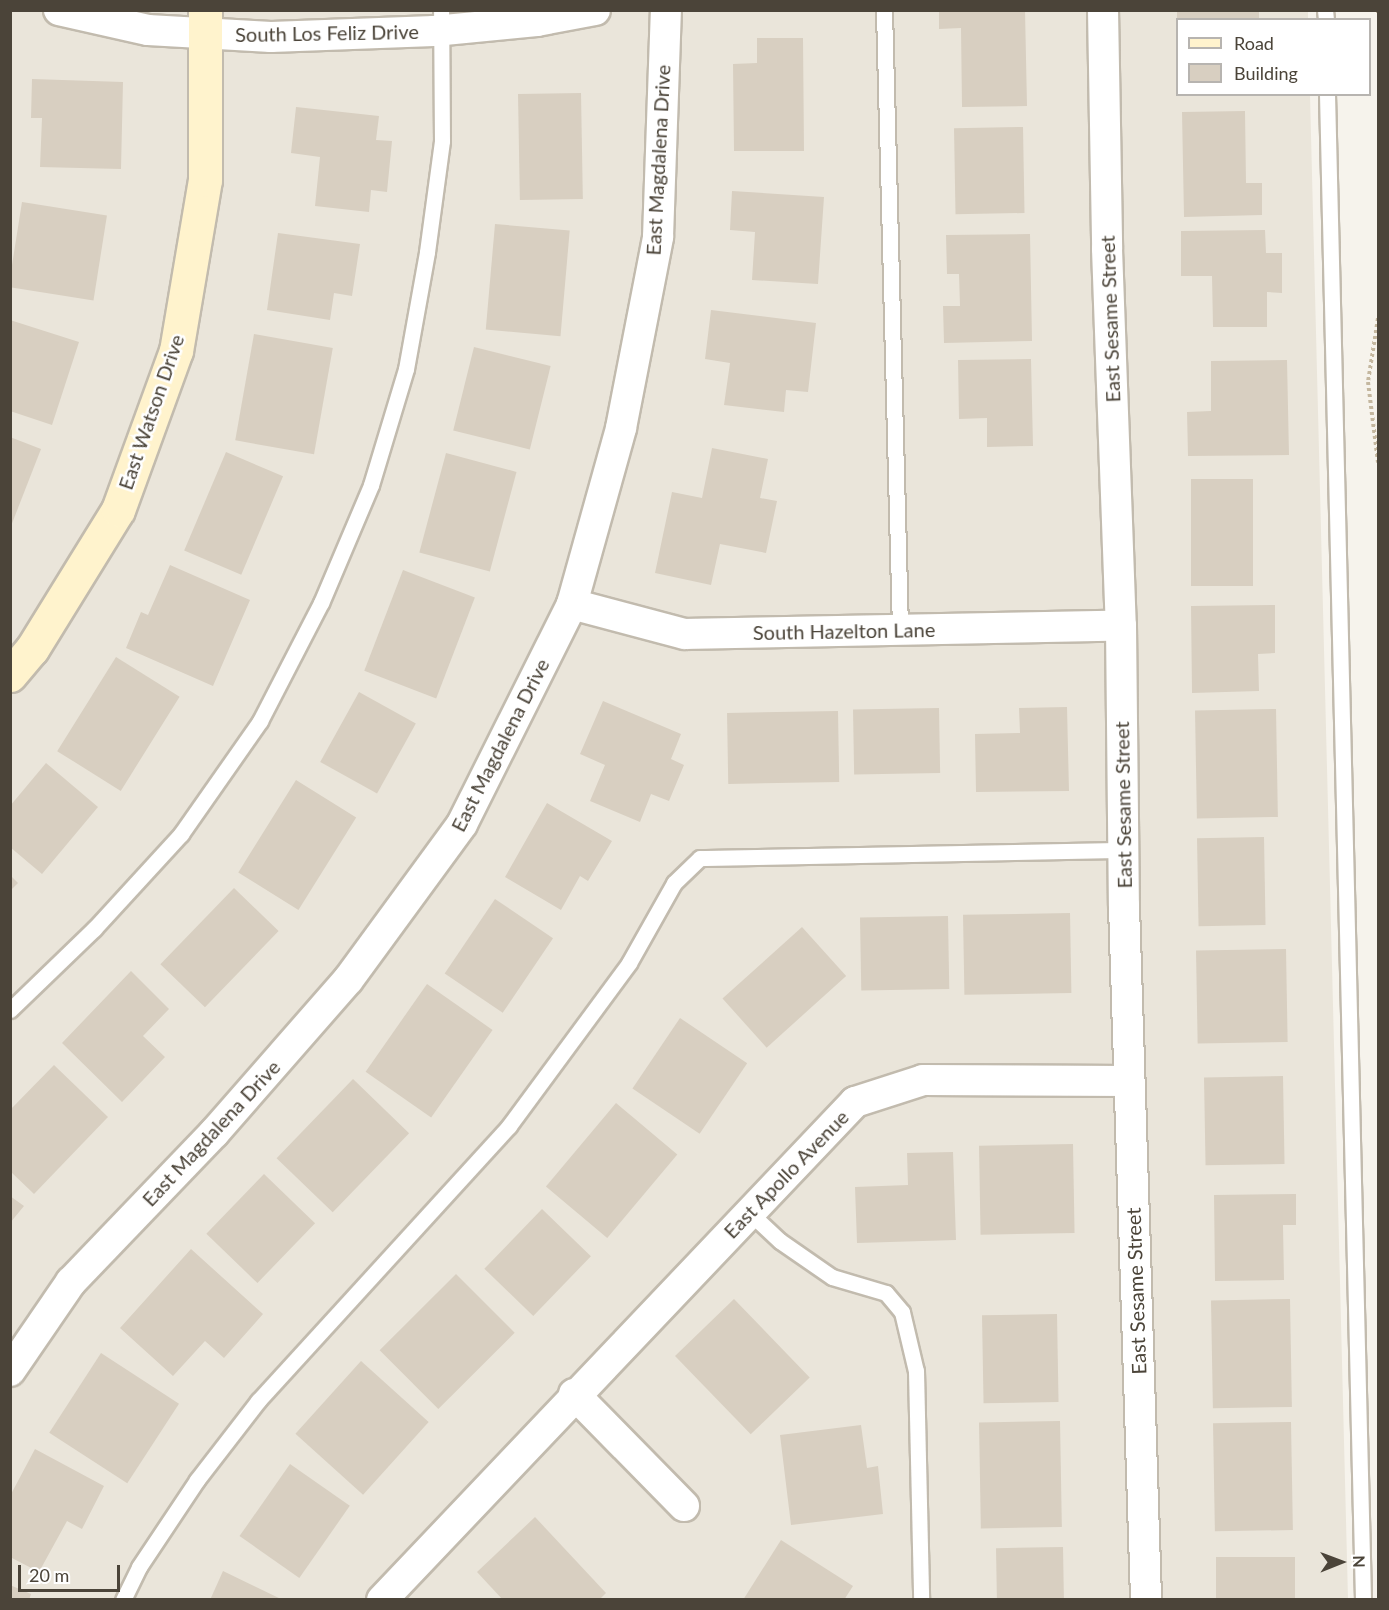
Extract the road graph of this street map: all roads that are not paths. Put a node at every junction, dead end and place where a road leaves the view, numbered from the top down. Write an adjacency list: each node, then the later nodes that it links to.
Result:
1 (59, 10): 7 (street, South Los Feliz Drive)
2 (595, 10): 6 (street, South Los Feliz Drive)
3 (666, 10): 9 (street, East Magdalena Drive)
4 (884, 10): 11 (lane)
5 (1102, 10): 10 (street, East Sesame Street)
6 (442, 20): 7 (street, South Los Feliz Drive); 14 (lane)
7 (206, 22): 12 (street, East Watson Drive)
8 (1328, 96): 24 (lane)
9 (572, 604): 11 (street, South Hazelton Lane); 17 (street, East Magdalena Drive)
10 (1121, 626): 11 (street, South Hazelton Lane); 13 (street, East Sesame Street)
11 (900, 630)
12 (10, 675)
13 (1123, 850): 15 (street, East Sesame Street); 20 (lane)
14 (10, 1010)
15 (1129, 1081): 16 (street, East Apollo Avenue); 23 (street, East Sesame Street)
16 (749, 1212): 18 (street, East Apollo Avenue); 22 (lane)
17 (10, 1371)
18 (574, 1394): 19 (street); 21 (street, East Apollo Avenue)
19 (684, 1506)
20 (123, 1599)
21 (382, 1599)
22 (921, 1599)
23 (1146, 1599)
24 (1363, 1599)

